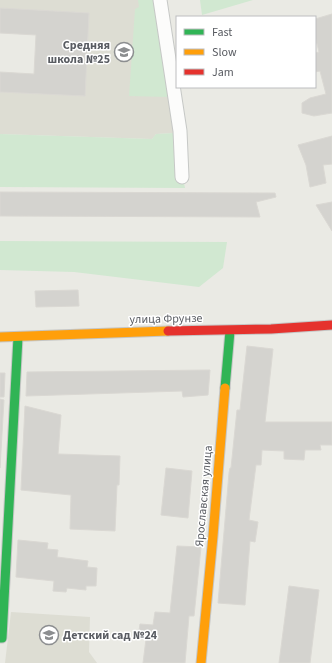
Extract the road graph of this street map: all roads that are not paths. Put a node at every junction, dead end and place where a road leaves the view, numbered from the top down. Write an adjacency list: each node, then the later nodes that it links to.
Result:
1 (160, 0): 2 (street)
2 (182, 177)
3 (332, 326): 4 (street, улица Фрунзе)
4 (230, 331): 6 (street, улица Фрунзе); 8 (street, Ярославская улица)
5 (0, 337): 6 (street, улица Фрунзе)
6 (18, 337): 7 (street)
7 (1, 638)
8 (201, 663)

